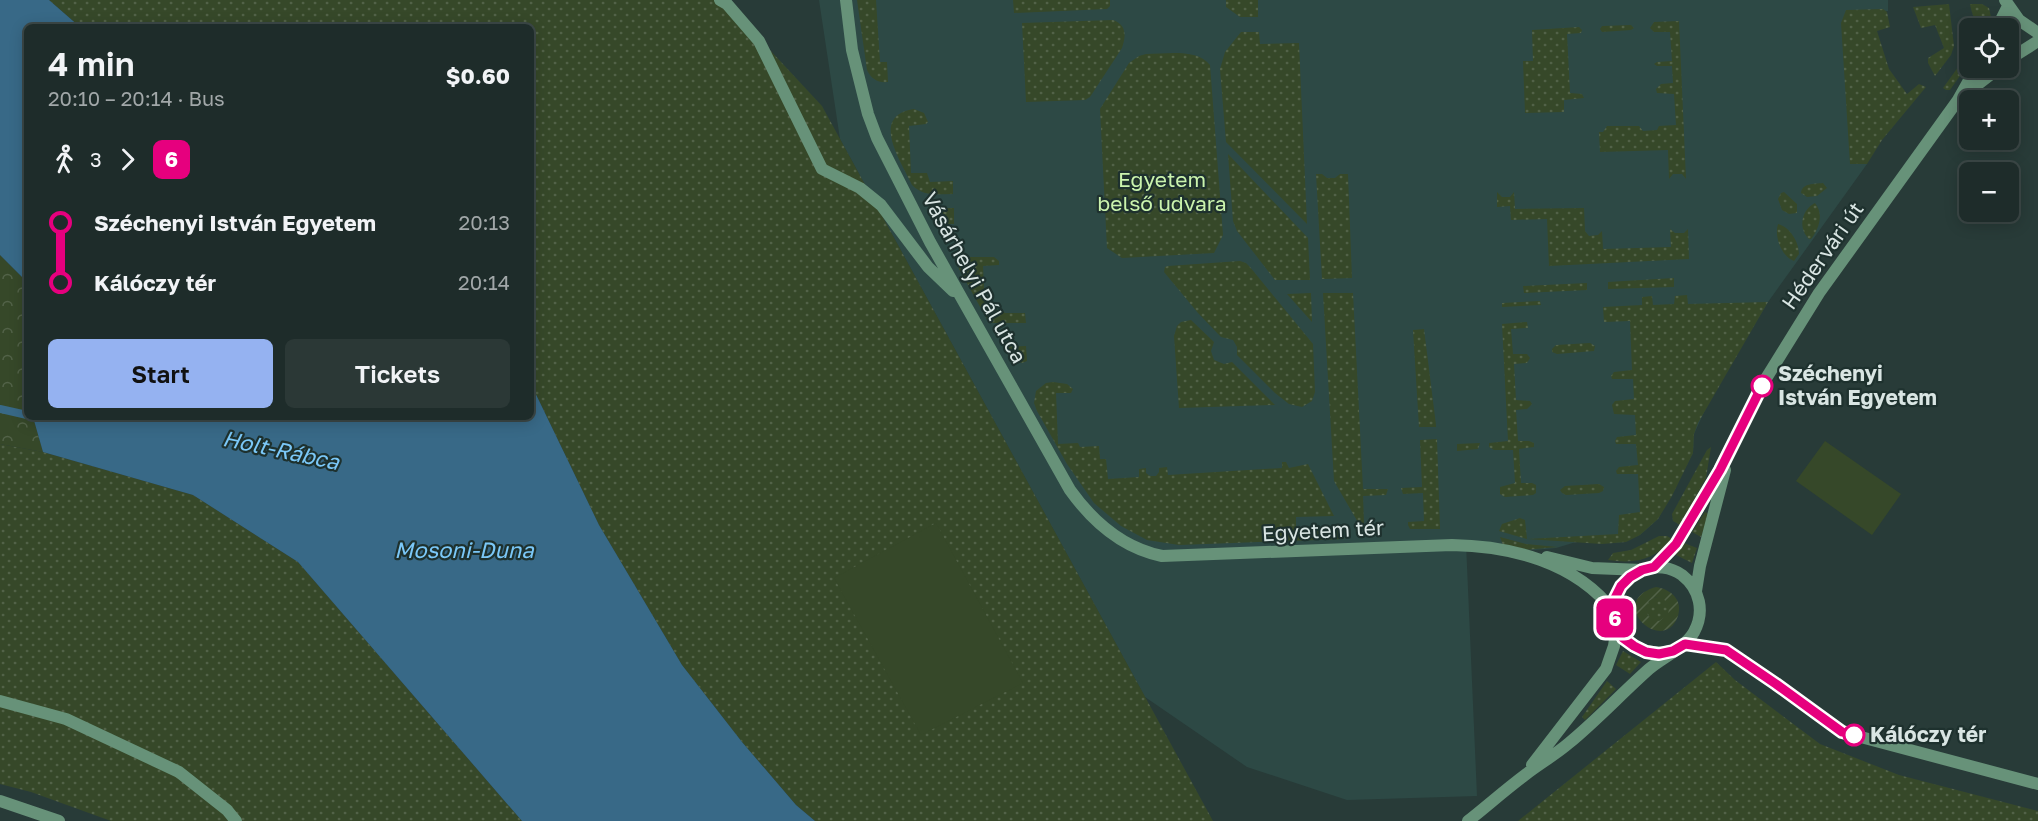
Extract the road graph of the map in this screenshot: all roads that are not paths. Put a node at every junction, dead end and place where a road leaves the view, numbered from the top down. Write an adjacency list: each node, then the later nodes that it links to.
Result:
1 (720, 0): 11 (street)
2 (846, 0): 11 (street, Vásárhelyi Pál utca)
3 (2006, 3): 4 (street); 5 (street)
4 (2001, 18)
5 (2038, 33)
6 (2038, 41): 7 (street)
7 (2019, 53)
8 (1970, 78): 10 (street, Hédervári út)
9 (1986, 78): 10 (street, Hédervári út)
10 (1958, 100): 12 (street, Hédervári út)
11 (962, 300): 13 (street, Vásárhelyi Pál utca)
12 (1733, 442): 15 (street, Hédervári út); 16 (street, Hédervári út)
13 (1128, 544): 14 (street, Egyetem tér)
14 (1522, 554): 15 (street, Egyetem tér); 17 (street, Egyetem tér)
15 (1648, 568): 16 (street); 17 (street)
16 (1696, 591): 19 (street)
17 (1614, 612): 18 (street)
18 (1617, 626): 20 (street); 22 (street)
19 (1685, 644): 20 (street); 23 (street)
20 (1673, 651): 22 (street)
21 (0, 701): 27 (street)
22 (1524, 776): 25 (street)
23 (2038, 784)
24 (0, 801): 26 (street)
25 (1472, 820)
26 (59, 821)
27 (236, 821)

